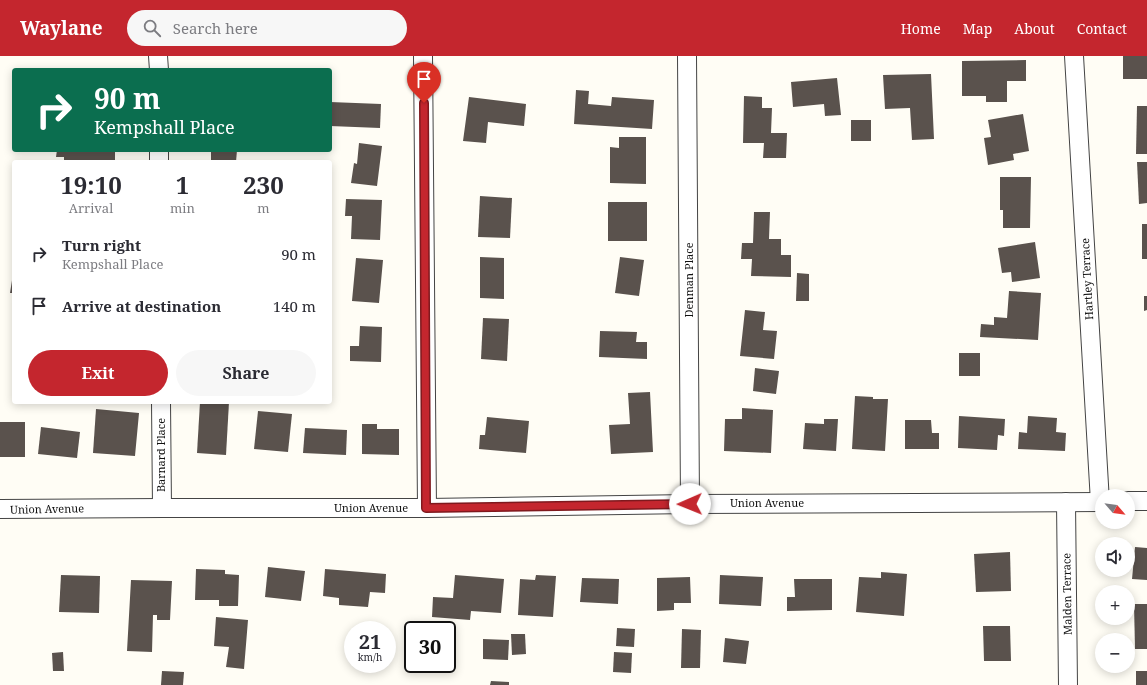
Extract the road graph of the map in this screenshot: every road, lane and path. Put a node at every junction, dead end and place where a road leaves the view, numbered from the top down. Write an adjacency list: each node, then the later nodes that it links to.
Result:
1 (158, 56): 5 (street)
2 (423, 56): 14 (street)
3 (687, 56): 12 (street, Denman Place)
4 (1074, 56): 7 (street, Hartley Terrace)
5 (158, 68)
6 (161, 404): 13 (street, Barnard Place)
7 (1100, 489)
8 (1135, 501): 9 (street)
9 (1147, 501)
10 (1066, 502): 11 (street, Union Avenue); 12 (street, Union Avenue); 16 (street, Malden Terrace)
11 (1095, 502)
12 (690, 504): 14 (street, Union Avenue)
13 (162, 508): 14 (street, Union Avenue); 15 (street, Union Avenue)
14 (426, 508)
15 (0, 509)
16 (1068, 685)

